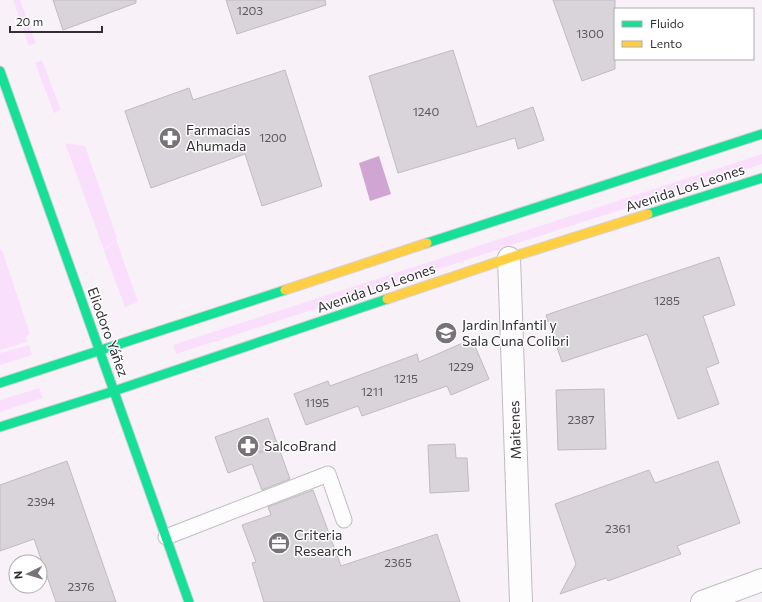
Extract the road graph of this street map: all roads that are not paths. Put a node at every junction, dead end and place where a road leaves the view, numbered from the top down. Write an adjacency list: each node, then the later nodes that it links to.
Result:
1 (0, 71): 5 (main road, Eliodoro Yáñez)
2 (762, 134): 5 (main road, Avenida Los Leones)
3 (762, 178): 4 (main road, Avenida Los Leones)
4 (508, 258): 7 (main road, Avenida Los Leones); 13 (street, Maitenes)
5 (100, 351): 6 (main road, Avenida Los Leones); 7 (main road, Eliodoro Yáñez)
6 (0, 383)
7 (114, 391): 8 (main road, Avenida Los Leones); 10 (main road, Eliodoro Yáñez)
8 (0, 427)
9 (344, 520): 10 (lane)
10 (166, 537): 12 (main road, Eliodoro Yáñez)
11 (762, 580): 14 (street)
12 (189, 602)
13 (521, 602)
14 (702, 602)

